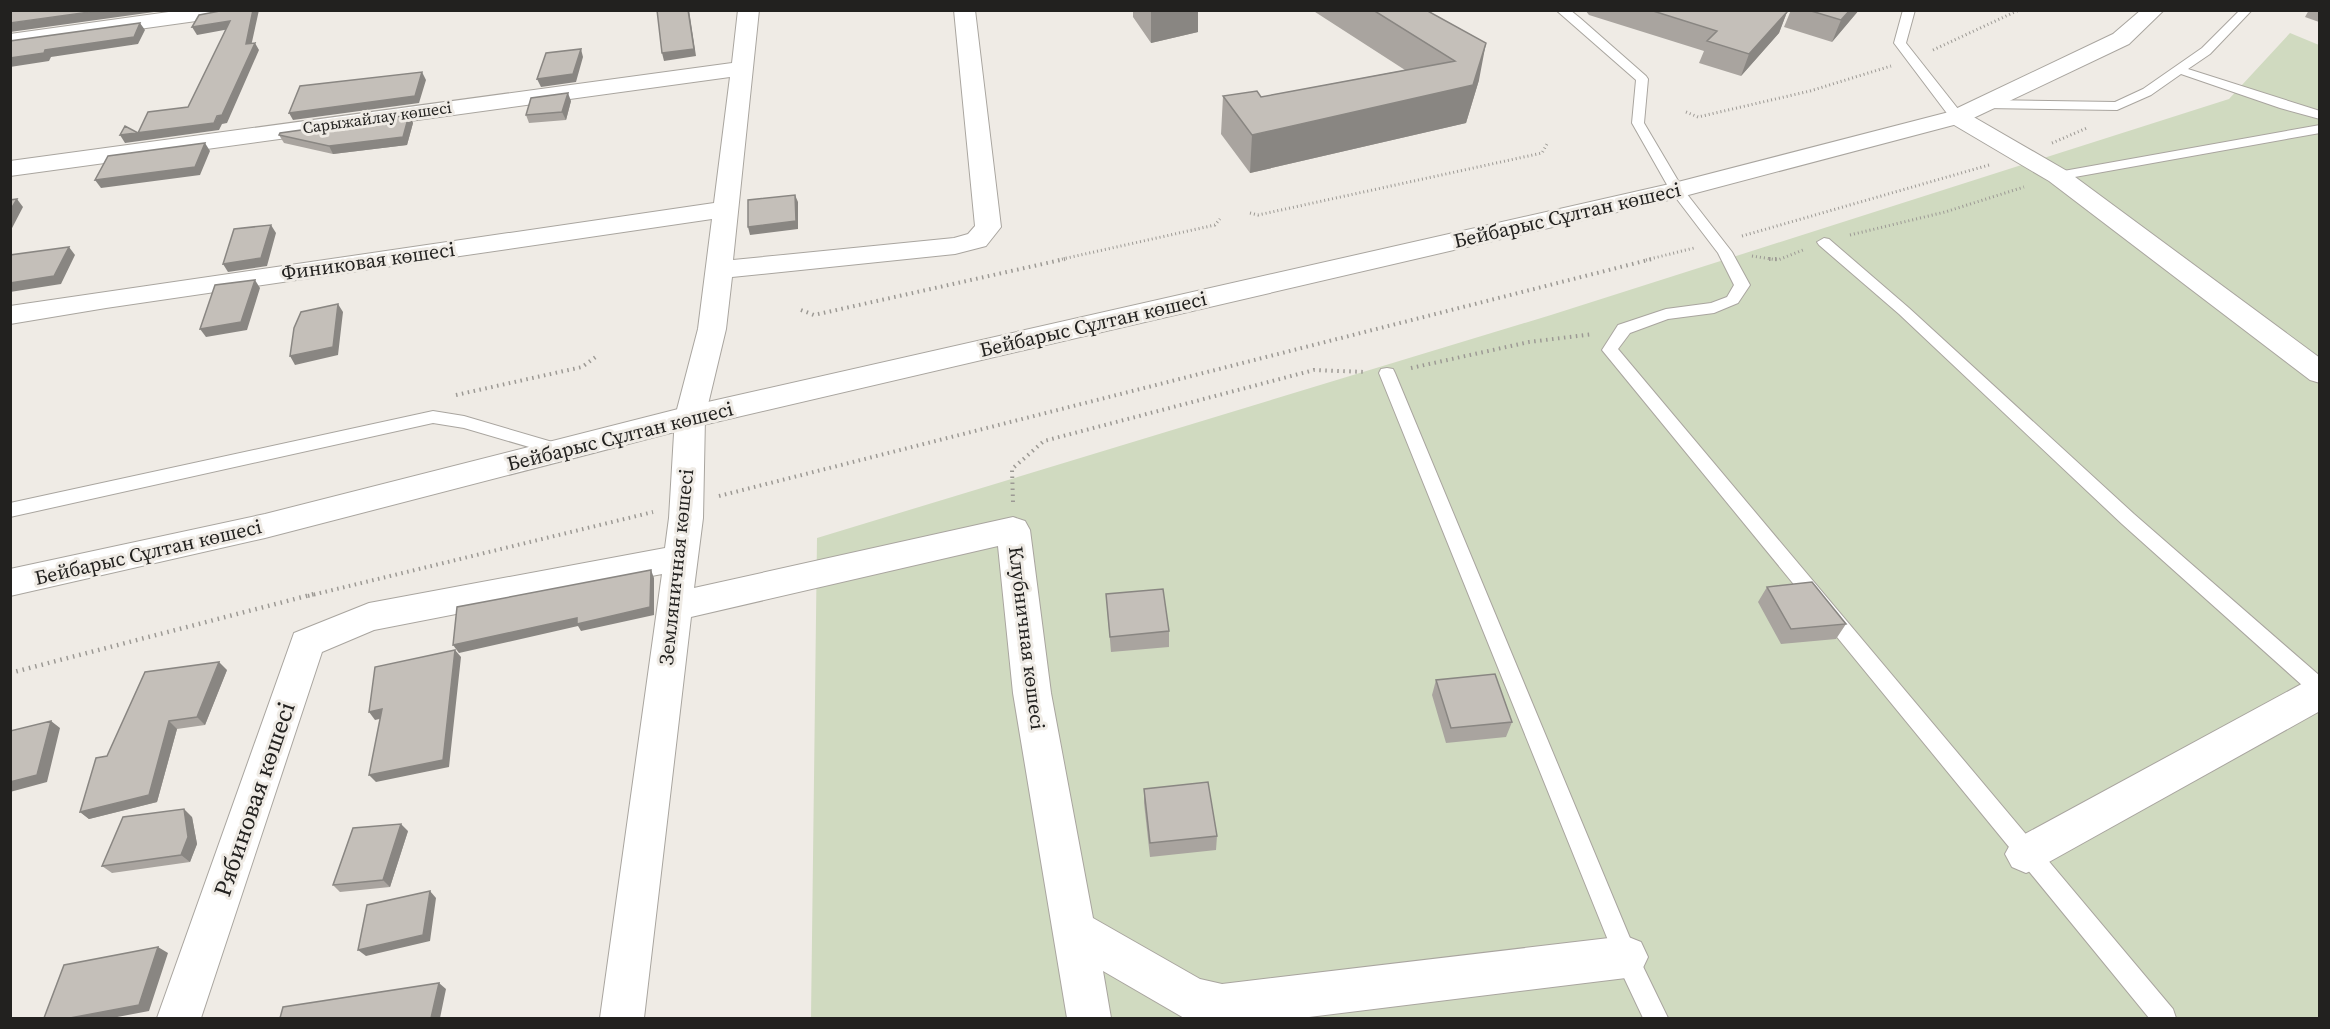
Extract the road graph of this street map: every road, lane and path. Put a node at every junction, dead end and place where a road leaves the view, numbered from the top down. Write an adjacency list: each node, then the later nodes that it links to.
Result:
1 (232, 10): 9 (street)
2 (749, 10): 12 (street, Земляничная көшесі)
3 (964, 10): 30 (street)
4 (1561, 10): 24 (lane)
5 (1909, 10): 17 (lane)
6 (2019, 10): 10 (path)
7 (2154, 10): 14 (street, Бейбарыс Сұлтан көшесі)
8 (2247, 10): 13 (lane)
9 (10, 42)
10 (1930, 52)
11 (1891, 61): 15 (path)
12 (743, 68): 22 (street, Сарыжайлау көшесі); 25 (street, Земляничная көшесі)
13 (2179, 70): 14 (lane); 16 (lane)
14 (1986, 104): 17 (street, Бейбарыс Сұлтан көшесі)
15 (1686, 112)
16 (2319, 115)
17 (1957, 117): 21 (street); 24 (street, Бейбарыс Сұлтан көшесі)
18 (2096, 124): 21 (path)
19 (2319, 129): 23 (lane)
20 (1547, 144): 26 (path)
21 (2023, 156): 23 (street); 29 (path)
22 (10, 169)
23 (2058, 176): 28 (path); 35 (street)
24 (1677, 190): 29 (lane); 36 (street, Бейбарыс Сұлтан көшесі)
25 (726, 209): 30 (street, Земляничная көшесі); 32 (street, Финиковая көшесі)
26 (1250, 213)
27 (1220, 219): 31 (path)
28 (1824, 242): 29 (path); 45 (lane)
29 (1721, 247): 33 (lane); 38 (path)
30 (720, 270): 36 (street, Земляничная көшесі)
31 (801, 310)
32 (10, 315)
33 (1624, 329): 34 (path); 46 (lane)
34 (1387, 373): 40 (path); 48 (lane)
35 (2319, 373)
36 (690, 417): 37 (street, Бейбарыс Сұлтан көшесі); 38 (street, Земляничная көшесі)
37 (561, 450): 39 (lane); 42 (street, Бейбарыс Сұлтан көшесі)
38 (687, 504): 41 (street, Земляничная көшесі); 44 (path)
39 (10, 510)
40 (1013, 530): 43 (street, Клубничная көшесі); 47 (street, Клубничная көшесі)
41 (680, 558): 43 (street, Земляничная көшесі); 49 (street, Рябиновая көшесі)
42 (10, 583)
43 (673, 607): 50 (street, Земляничная көшесі)
44 (10, 673)
45 (2319, 690): 46 (street)
46 (2026, 854): 53 (lane)
47 (1072, 928): 48 (street); 51 (street, Клубничная көшесі)
48 (1626, 957): 52 (lane)
49 (179, 1018)
50 (622, 1018)
51 (1089, 1018)
52 (1656, 1018)
53 (2164, 1018)

